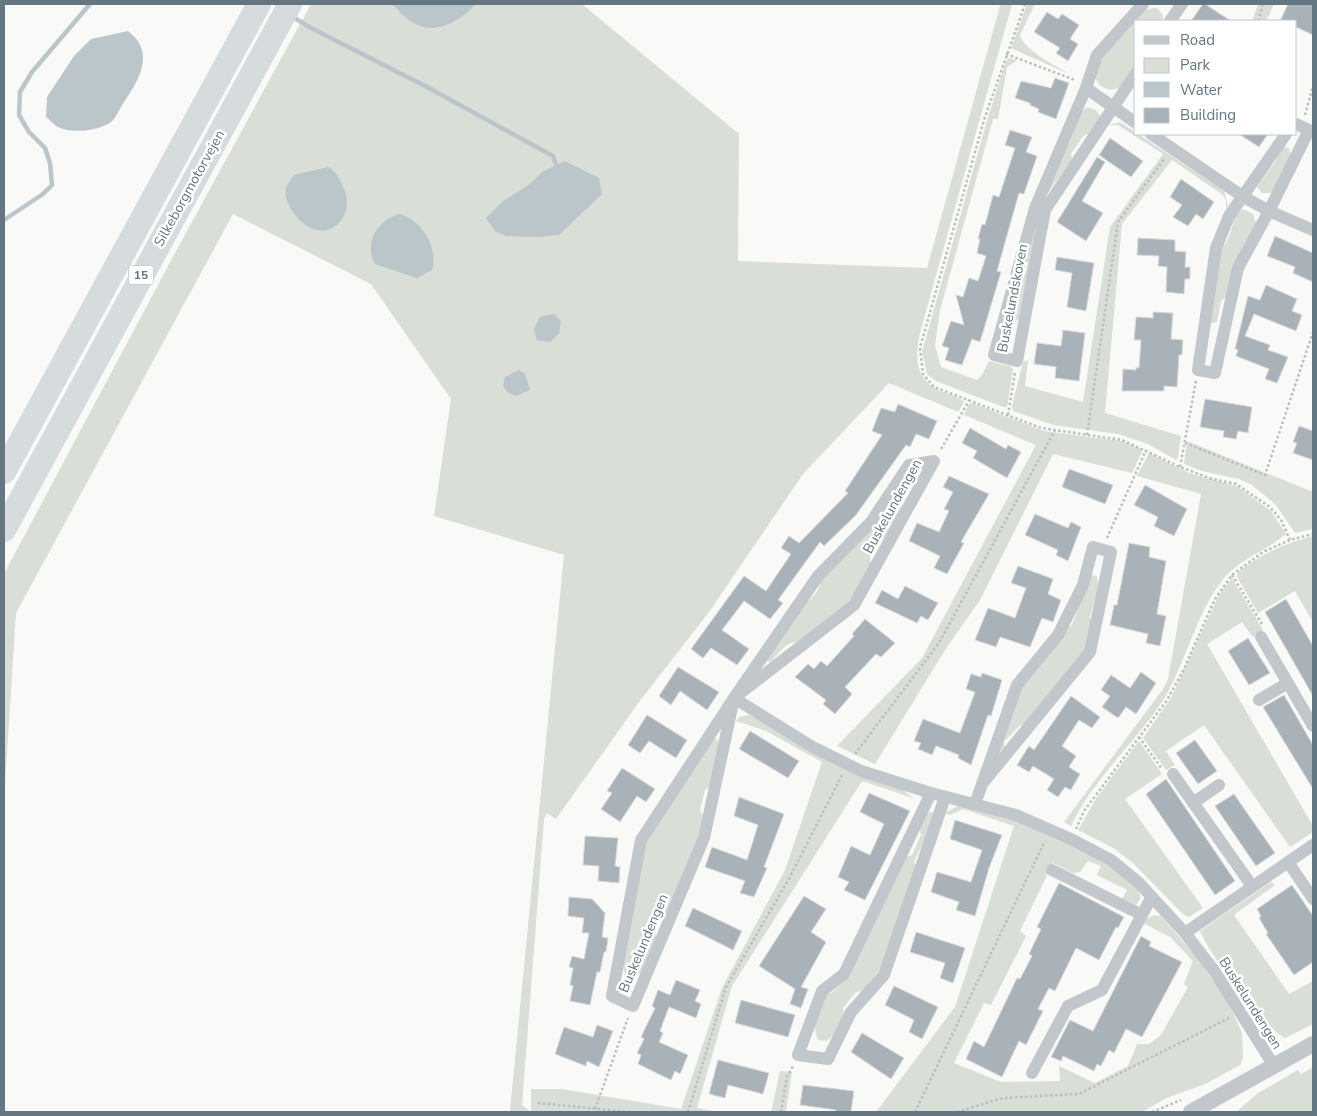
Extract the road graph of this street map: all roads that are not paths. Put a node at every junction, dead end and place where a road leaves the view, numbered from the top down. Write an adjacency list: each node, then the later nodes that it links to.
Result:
1 (1144, 4): 7 (street, Buskelundskoven)
2 (1182, 4): 5 (street)
3 (258, 6): 16 (highway, Silkeborgmotorvejen / 15)
4 (286, 10): 17 (highway, Silkeborgmotorvejen / 15)
5 (1171, 20)
6 (1134, 76): 8 (street, Buskelundskoven)
7 (1086, 88): 8 (street); 8 (street, Buskelundskoven)
8 (1113, 108): 9 (street)
9 (1134, 122)
10 (1299, 125): 14 (street)
11 (1152, 135): 13 (street)
12 (1285, 135): 13 (street)
13 (1242, 196): 14 (street); 14 (street)
14 (1269, 211): 15 (street)
15 (1313, 230)
16 (4, 472)
17 (4, 530)
18 (1261, 637): 19 (street)
19 (1288, 683): 21 (street); 22 (street)
20 (734, 698): 20 (street, Buskelundengen); 20 (street, Buskelundengen); 26 (street, Buskelundengen)
21 (1259, 700)
22 (1313, 726)
23 (1173, 774): 28 (street)
24 (982, 784): 24 (street); 29 (street)
25 (1219, 785): 28 (street)
26 (931, 794): 27 (street, Buskelundengen); 27 (street)
27 (945, 797): 29 (street, Buskelundengen)
28 (1193, 803): 33 (street)
29 (975, 804): 34 (street, Buskelundengen)
30 (1313, 846): 31 (street)
31 (1288, 862): 33 (street); 35 (street)
32 (1052, 870): 36 (street)
33 (1252, 886): 37 (street)
34 (1151, 898): 36 (street); 37 (street, Buskelundengen)
35 (1313, 899)
36 (1142, 915): 40 (street)
37 (1185, 933): 39 (street, Buskelundengen)
38 (1313, 1044): 39 (street)
39 (1274, 1066): 41 (street)
40 (1032, 1073)
41 (1191, 1112)

